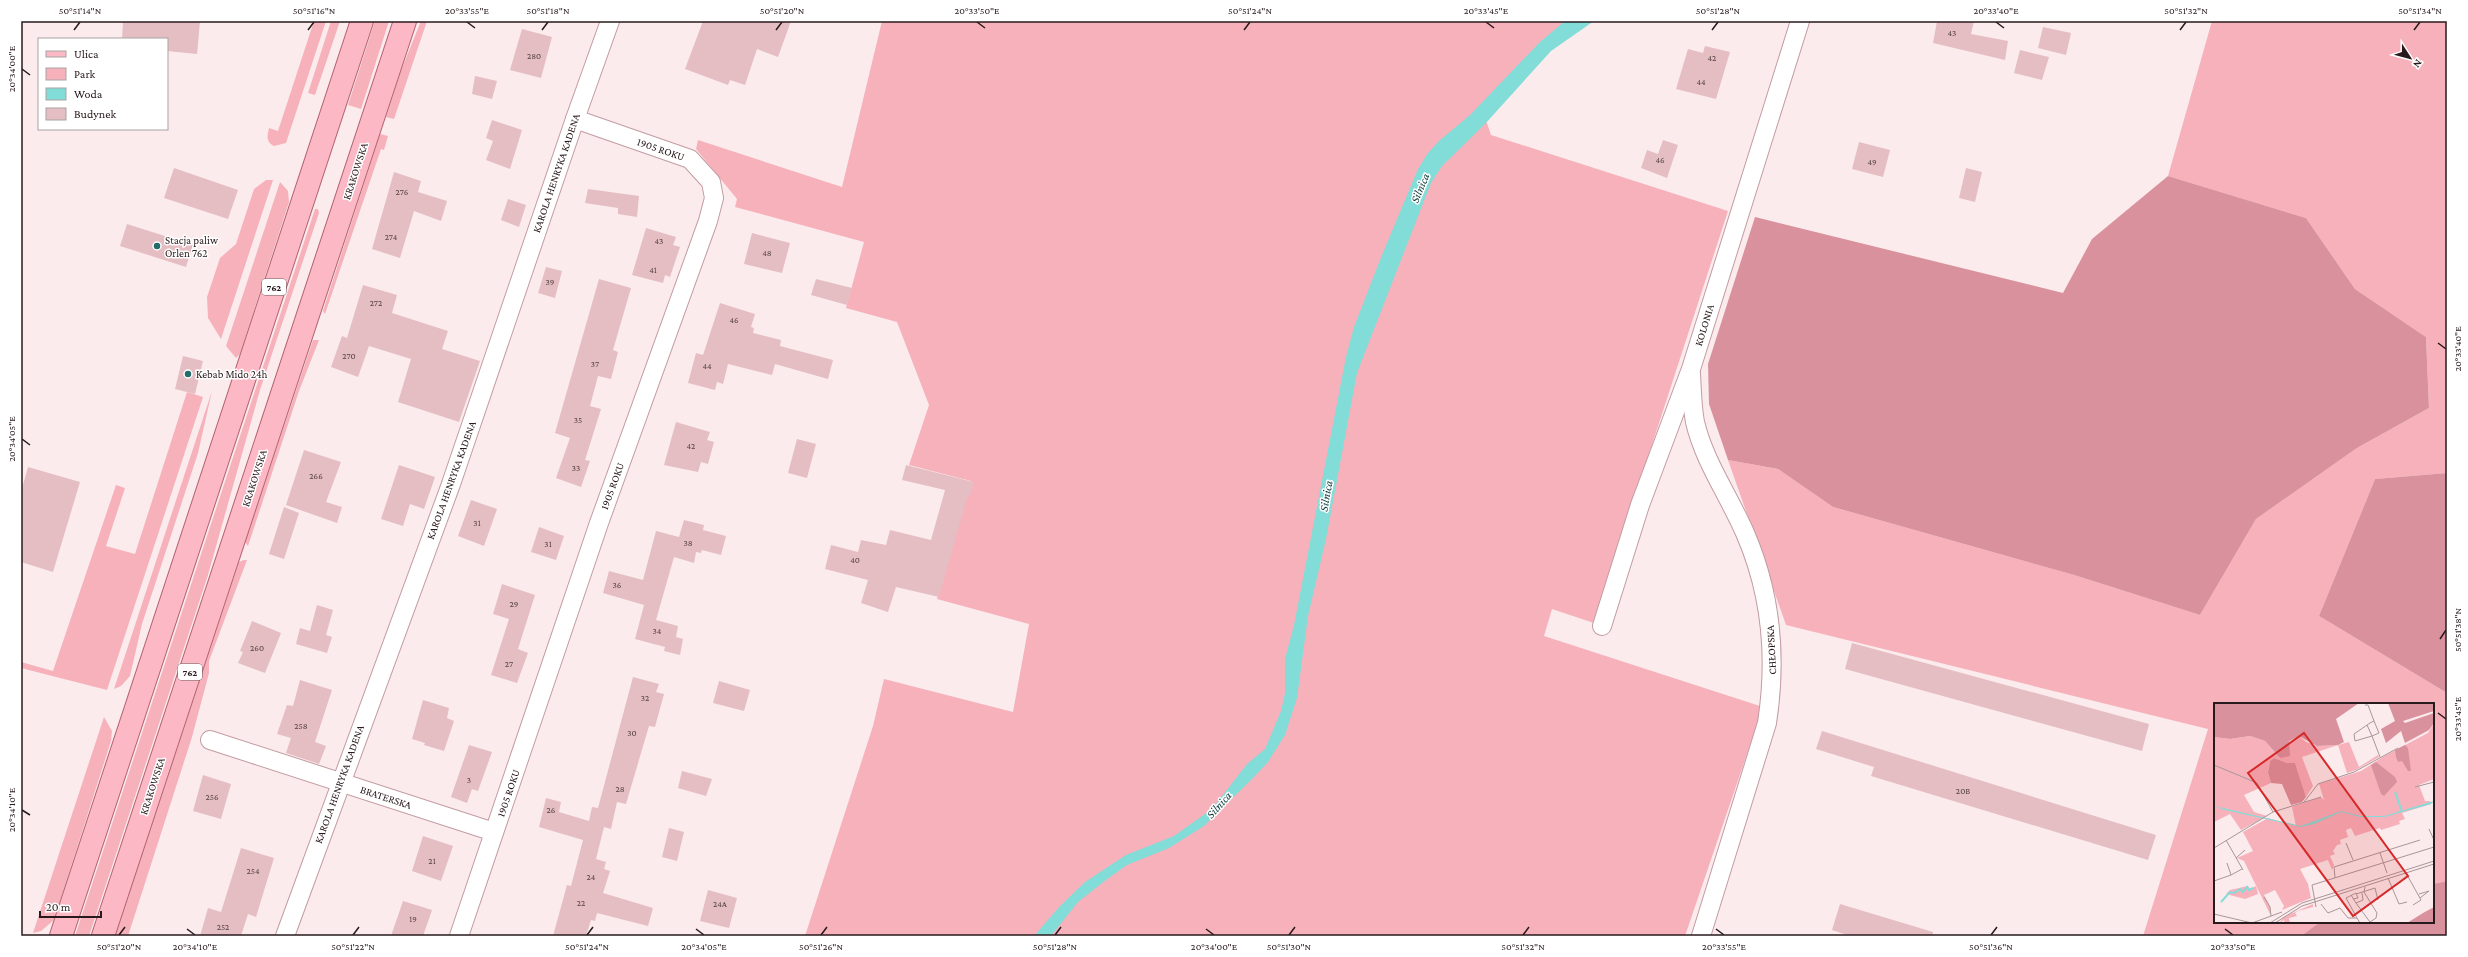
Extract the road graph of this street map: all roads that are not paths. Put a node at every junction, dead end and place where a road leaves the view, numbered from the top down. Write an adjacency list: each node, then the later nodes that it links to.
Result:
1 (362, 21): 11 (main road, 762)
2 (405, 21): 12 (main road, KRAKOWSKA / 762)
3 (610, 21): 5 (street, KAROLA HENRYKA KADENA)
4 (1800, 21): 6 (street, KOLONIA)
5 (575, 119): 9 (street, KAROLA HENRYKA KADENA); 10 (street, 1905 ROKU)
6 (1690, 369): 7 (street, KOLONIA); 15 (street, CHŁOPSKA)
7 (1602, 626)
8 (210, 740): 9 (street, BRATERSKA)
9 (340, 782): 10 (street, BRATERSKA); 13 (street, KAROLA HENRYKA KADENA)
10 (494, 832): 14 (street, 1905 ROKU)
11 (61, 936)
12 (103, 936)
13 (284, 936)
14 (459, 936)
15 (1701, 936)

